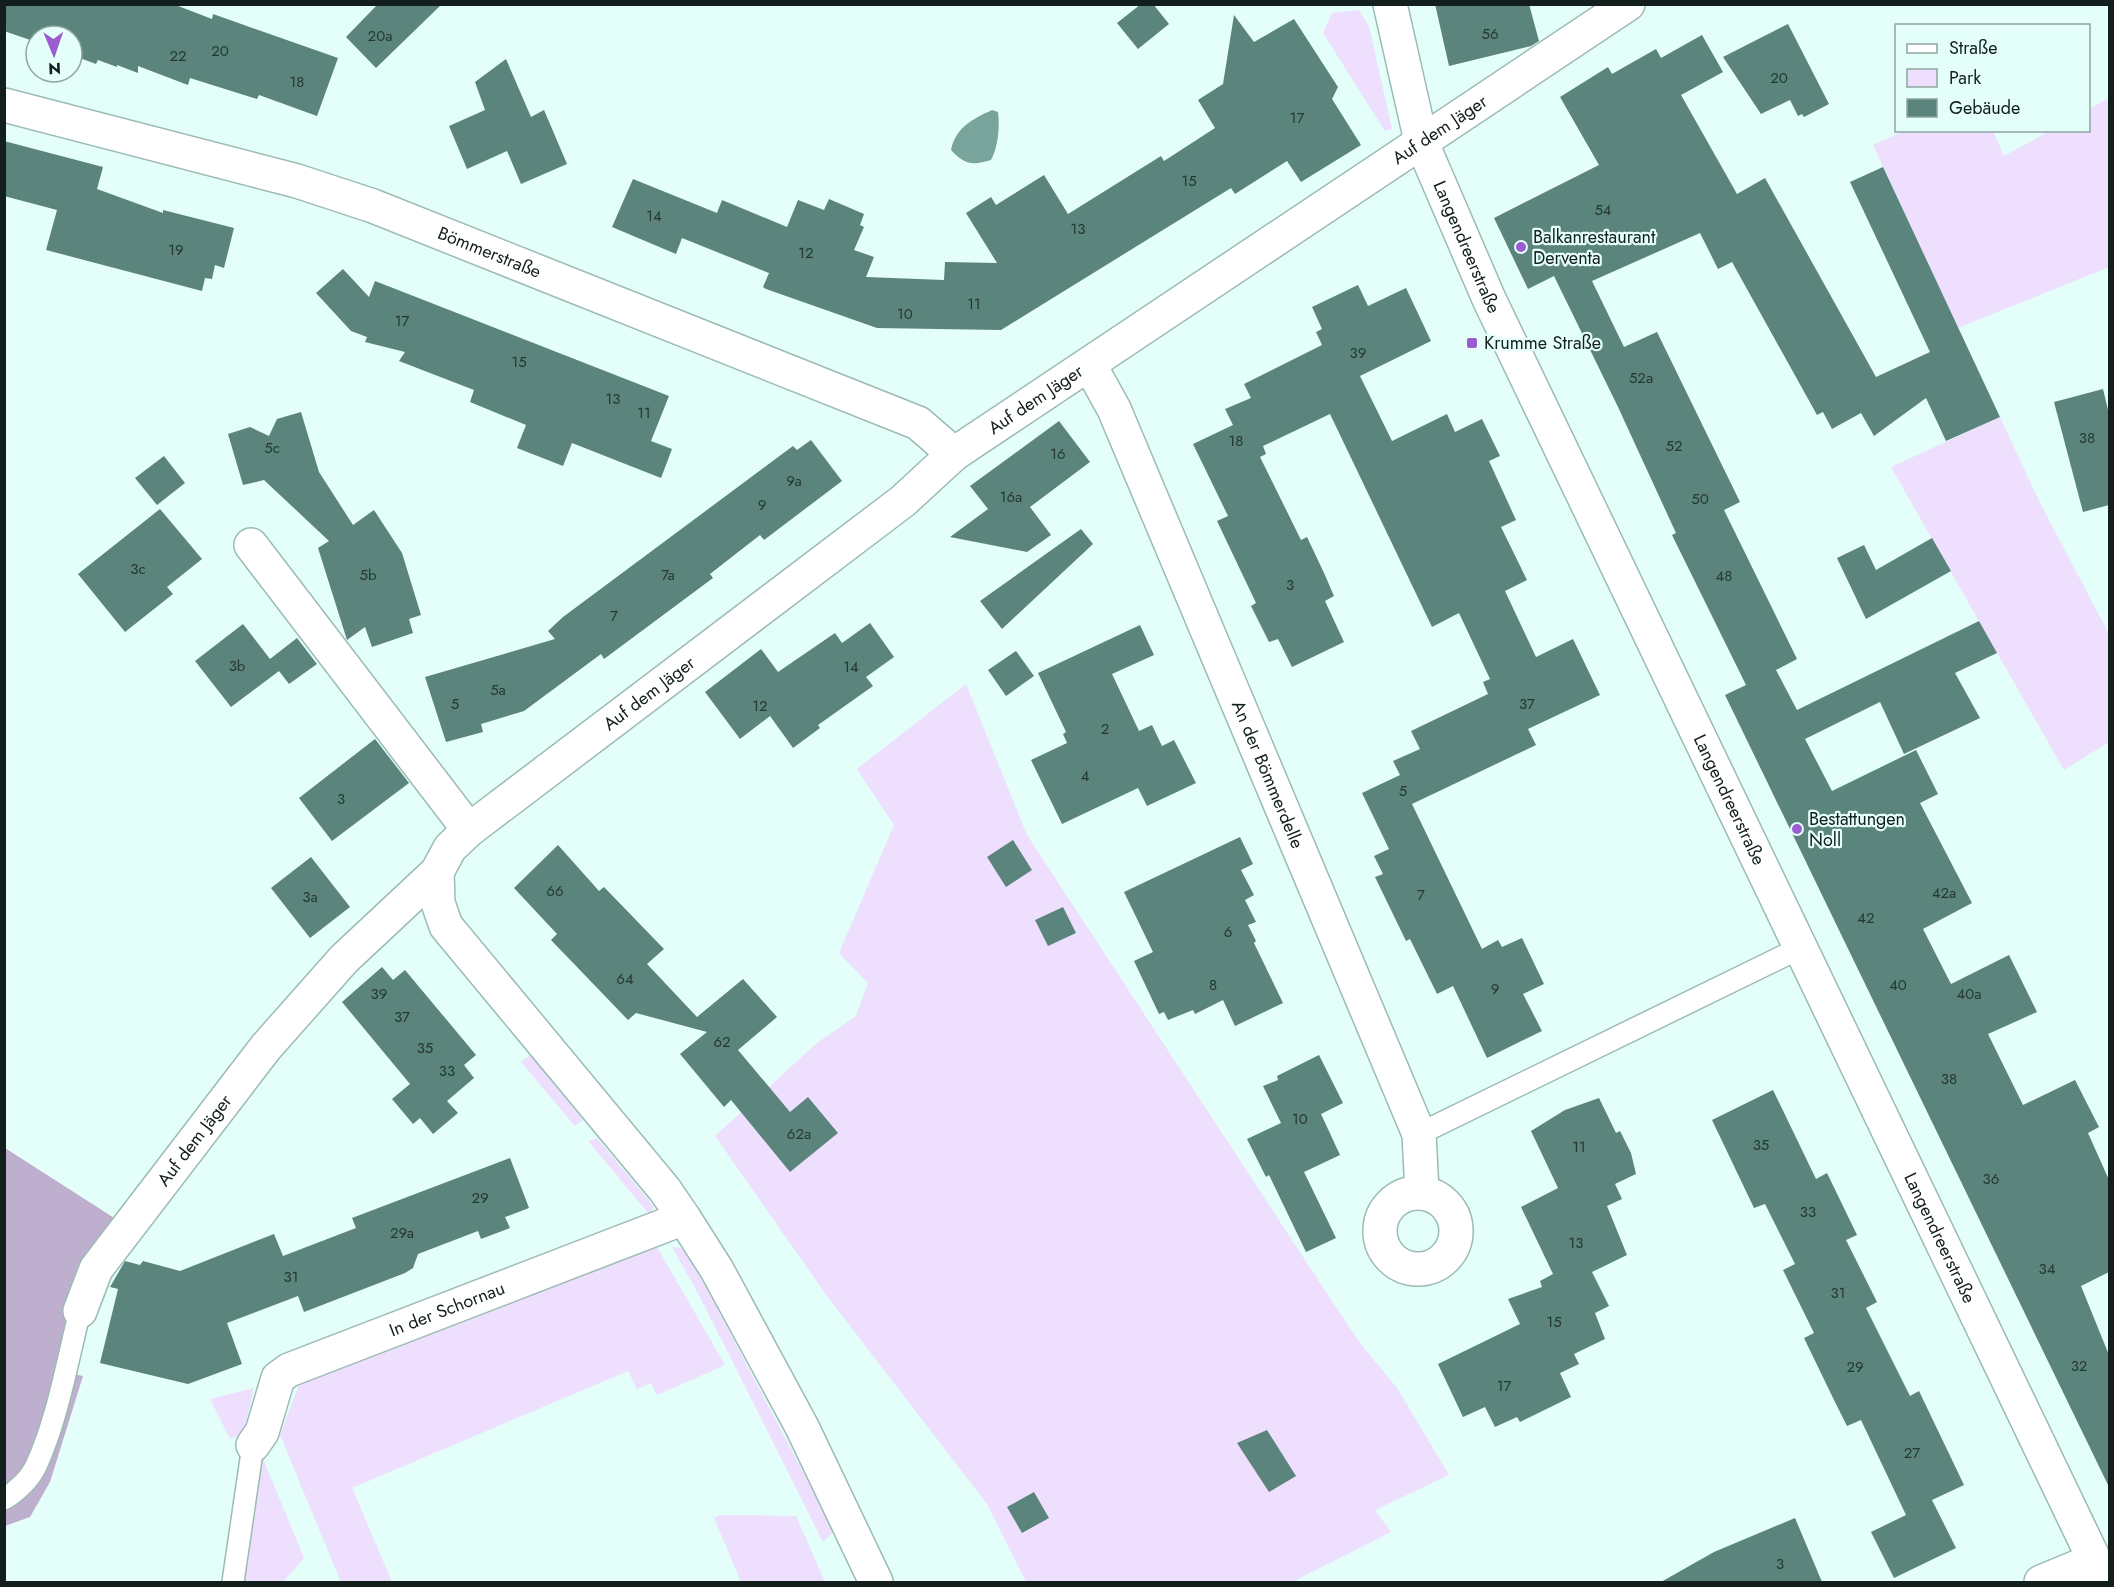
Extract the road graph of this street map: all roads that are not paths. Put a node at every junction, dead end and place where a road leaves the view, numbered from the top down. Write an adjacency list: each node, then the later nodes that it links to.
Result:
1 (1390, 4): 4 (street, Langendreerstraße)
2 (1628, 4): 4 (street, Auf dem Jäger)
3 (4, 105): 6 (street, Bömmerstraße)
4 (1421, 141): 5 (street, Auf dem Jäger); 10 (street, Langendreerstraße)
5 (1089, 364): 6 (street, Auf dem Jäger); 11 (street, An der Bömmerdelle)
6 (954, 454): 8 (street, Auf dem Jäger)
7 (251, 545): 8 (street)
8 (469, 830): 9 (street, Auf dem Jäger)
9 (437, 872): 13 (street); 14 (street, Auf dem Jäger)
10 (1800, 948): 11 (lane); 17 (street, Langendreerstraße)
11 (1419, 1134): 12 (street, An der Bömmerdelle)
12 (1422, 1192)
13 (684, 1218): 15 (street, In der Schornau); 19 (street)
14 (80, 1311): 16 (lane, Auf dem Jäger)
15 (253, 1445): 18 (lane)
16 (4, 1499)
17 (2100, 1571): 20 (street)
18 (233, 1582)
19 (876, 1582)
20 (2041, 1582)

